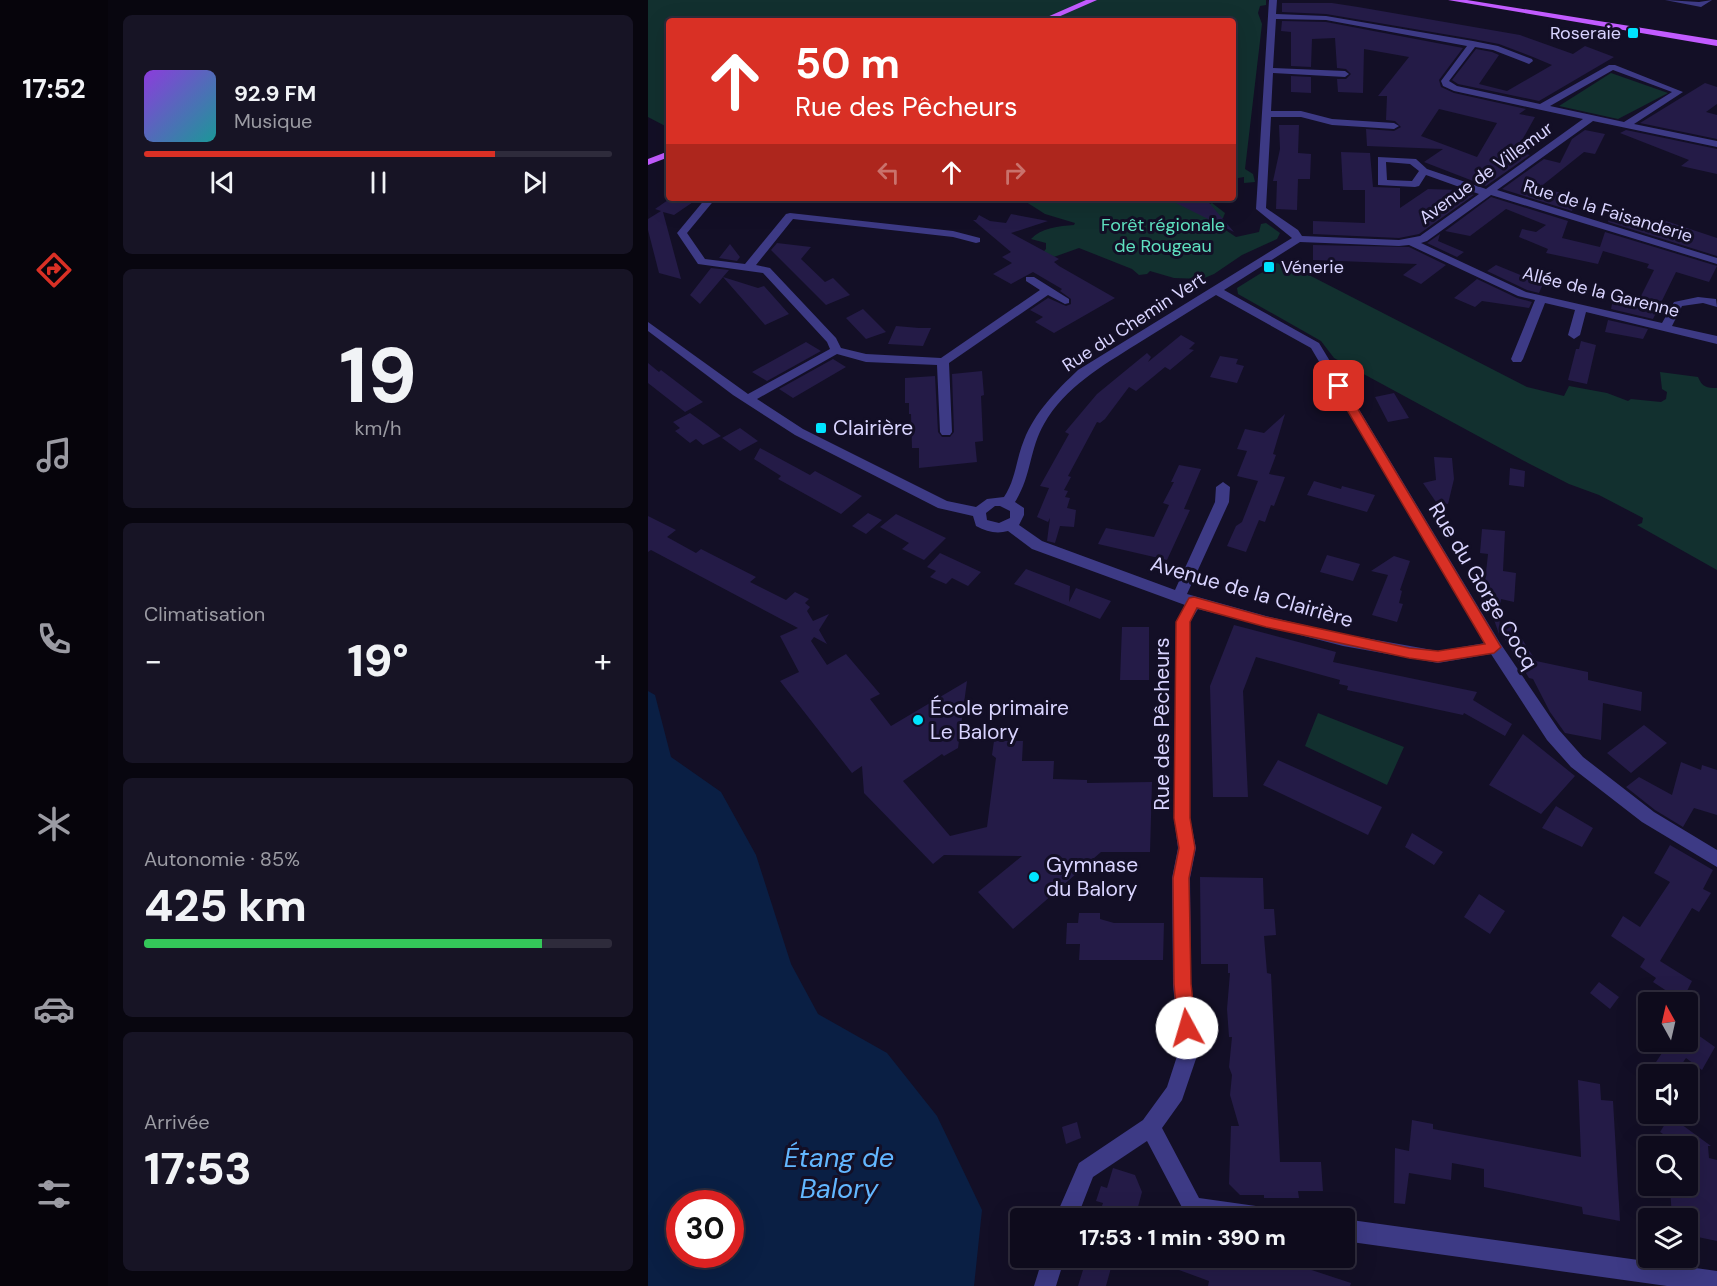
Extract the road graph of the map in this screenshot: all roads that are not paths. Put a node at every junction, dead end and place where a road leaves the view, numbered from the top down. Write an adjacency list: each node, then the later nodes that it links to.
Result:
1 (1093, 0): 8 (main road)
2 (1273, 0): 7 (street)
3 (1452, 0): 10 (main road)
4 (1485, 0): 9 (main road)
5 (1669, 0): 6 (street)
6 (1708, 0)
7 (1272, 16): 11 (street); 13 (street)
8 (1049, 18)
9 (1717, 38)
10 (1717, 43)
11 (1473, 44): 12 (street); 15 (street)
12 (1529, 61)
13 (1268, 70): 14 (street); 16 (street)
14 (1345, 74)
15 (1542, 107): 17 (street); 18 (street)
16 (1266, 114): 19 (street); 26 (street)
17 (1591, 118): 18 (street); 24 (street, Avenue de Villemur)
18 (1626, 125): 20 (street)
19 (1394, 126)
20 (1717, 144)
21 (666, 155): 22 (main road)
22 (648, 162)
23 (1424, 171): 24 (street, Rue de la Faisanderie)
24 (1488, 192): 28 (street, Avenue de Villemur); 29 (street, Rue de la Faisanderie)
25 (709, 201): 30 (street)
26 (1298, 239): 28 (street, Avenue de Villemur); 33 (street, Rue du Chemin Vert)
27 (976, 240): 30 (street)
28 (1413, 243): 35 (street, Allée de la Garenne)
29 (1717, 261)
30 (748, 268): 43 (street)
31 (1030, 279): 32 (street)
32 (1048, 290): 36 (street); 45 (street)
33 (1216, 290): 49 (street, Rue du Chemin Vert); 53 (street, Rue du Gorge Cocq)
34 (1717, 290): 37 (street)
35 (1541, 299): 38 (street, Allée de la Garenne); 44 (street)
36 (1065, 301)
37 (1715, 303): 40 (street)
38 (1581, 309): 40 (street, Allée de la Garenne); 41 (street)
39 (648, 326): 46 (street)
40 (1665, 328): 42 (street, Allée de la Garenne)
41 (1574, 335)
42 (1717, 340)
43 (836, 350): 45 (street); 46 (street)
44 (1516, 359)
45 (943, 362): 47 (street)
46 (748, 399): 50 (street)
47 (946, 432)
48 (1223, 487): 52 (street, Rue des Pêcheurs)
49 (1008, 502): 50 (street); 51 (street)
50 (979, 513): 51 (street)
51 (1010, 525): 52 (street, Avenue de la Clairière)
52 (1186, 599): 53 (street, Avenue de la Clairière); 55 (street, Rue des Pêcheurs)
53 (1494, 647): 54 (street, Rue du Gorge Cocq)
54 (1717, 859)
55 (1150, 1127): 56 (street); 57 (street)
56 (1070, 1208)
57 (1193, 1208)
58 (1355, 1232): 60 (street)
59 (1051, 1268): 61 (street)
60 (1717, 1282)
61 (1045, 1286)

